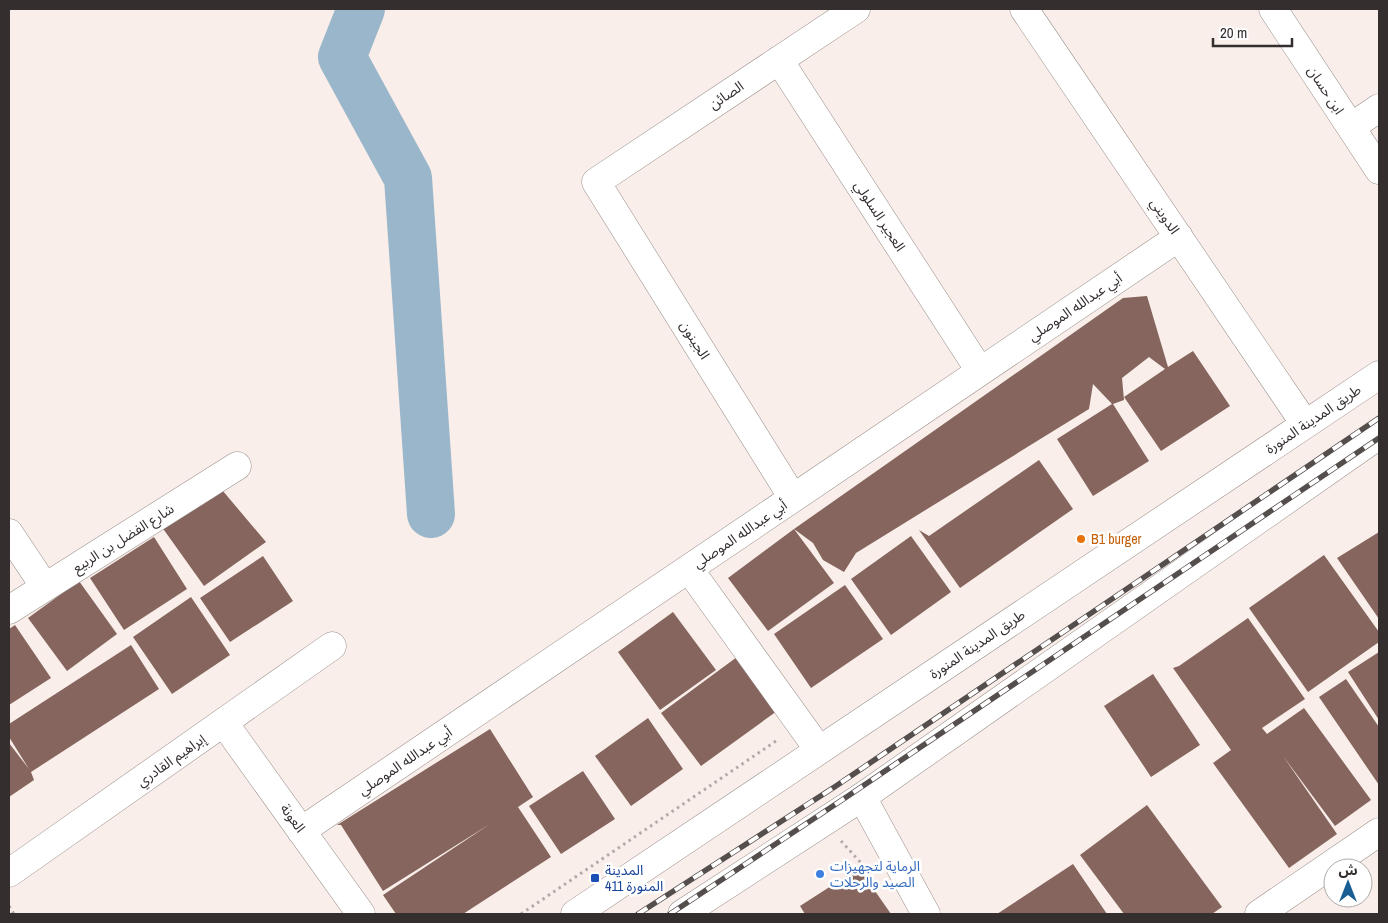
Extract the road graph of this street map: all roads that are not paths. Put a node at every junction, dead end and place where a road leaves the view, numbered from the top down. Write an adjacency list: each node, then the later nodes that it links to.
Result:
1 (856, 9): 4 (street, الصائن)
2 (1024, 9): 9 (street, الدويني)
3 (1273, 9): 6 (street, ابن حسان)
4 (779, 60): 8 (street, الصائن); 10 (street, العجير السلولي)
5 (1379, 108): 6 (street)
6 (1351, 127): 7 (street, ابن حسان)
7 (1379, 170)
8 (596, 182): 15 (street, الجينون)
9 (1179, 237): 10 (street, أبي عبدالله الموصلي); 12 (street, الدويني)
10 (980, 371): 15 (street, أبي عبدالله الموصلي)
11 (1379, 374): 12 (street, طريق المدينة المنورة)
12 (1305, 424): 22 (street, طريق المدينة المنورة)
13 (1379, 436): 23 (street)
14 (237, 466): 18 (street, شارع الفضل بن الربيع)
15 (793, 498): 17 (street, أبي عبدالله الموصلي)
16 (9, 533): 18 (street)
17 (689, 569): 22 (street); 24 (street, أبي عبدالله الموصلي)
18 (45, 587): 19 (street, شارع الفضل بن الربيع)
19 (9, 610)
20 (332, 646): 21 (street, إبراهيم القادري)
21 (224, 723): 24 (street, العونة); 26 (street, إبراهيم القادري)
22 (819, 750): 28 (street, طريق المدينة المنورة)
23 (862, 797): 29 (street); 30 (street)
24 (301, 831): 27 (street, العونة)
25 (1379, 832): 31 (street)
26 (9, 873)
27 (361, 914)
28 (575, 914)
29 (682, 914)
30 (926, 914)
31 (1259, 914)

